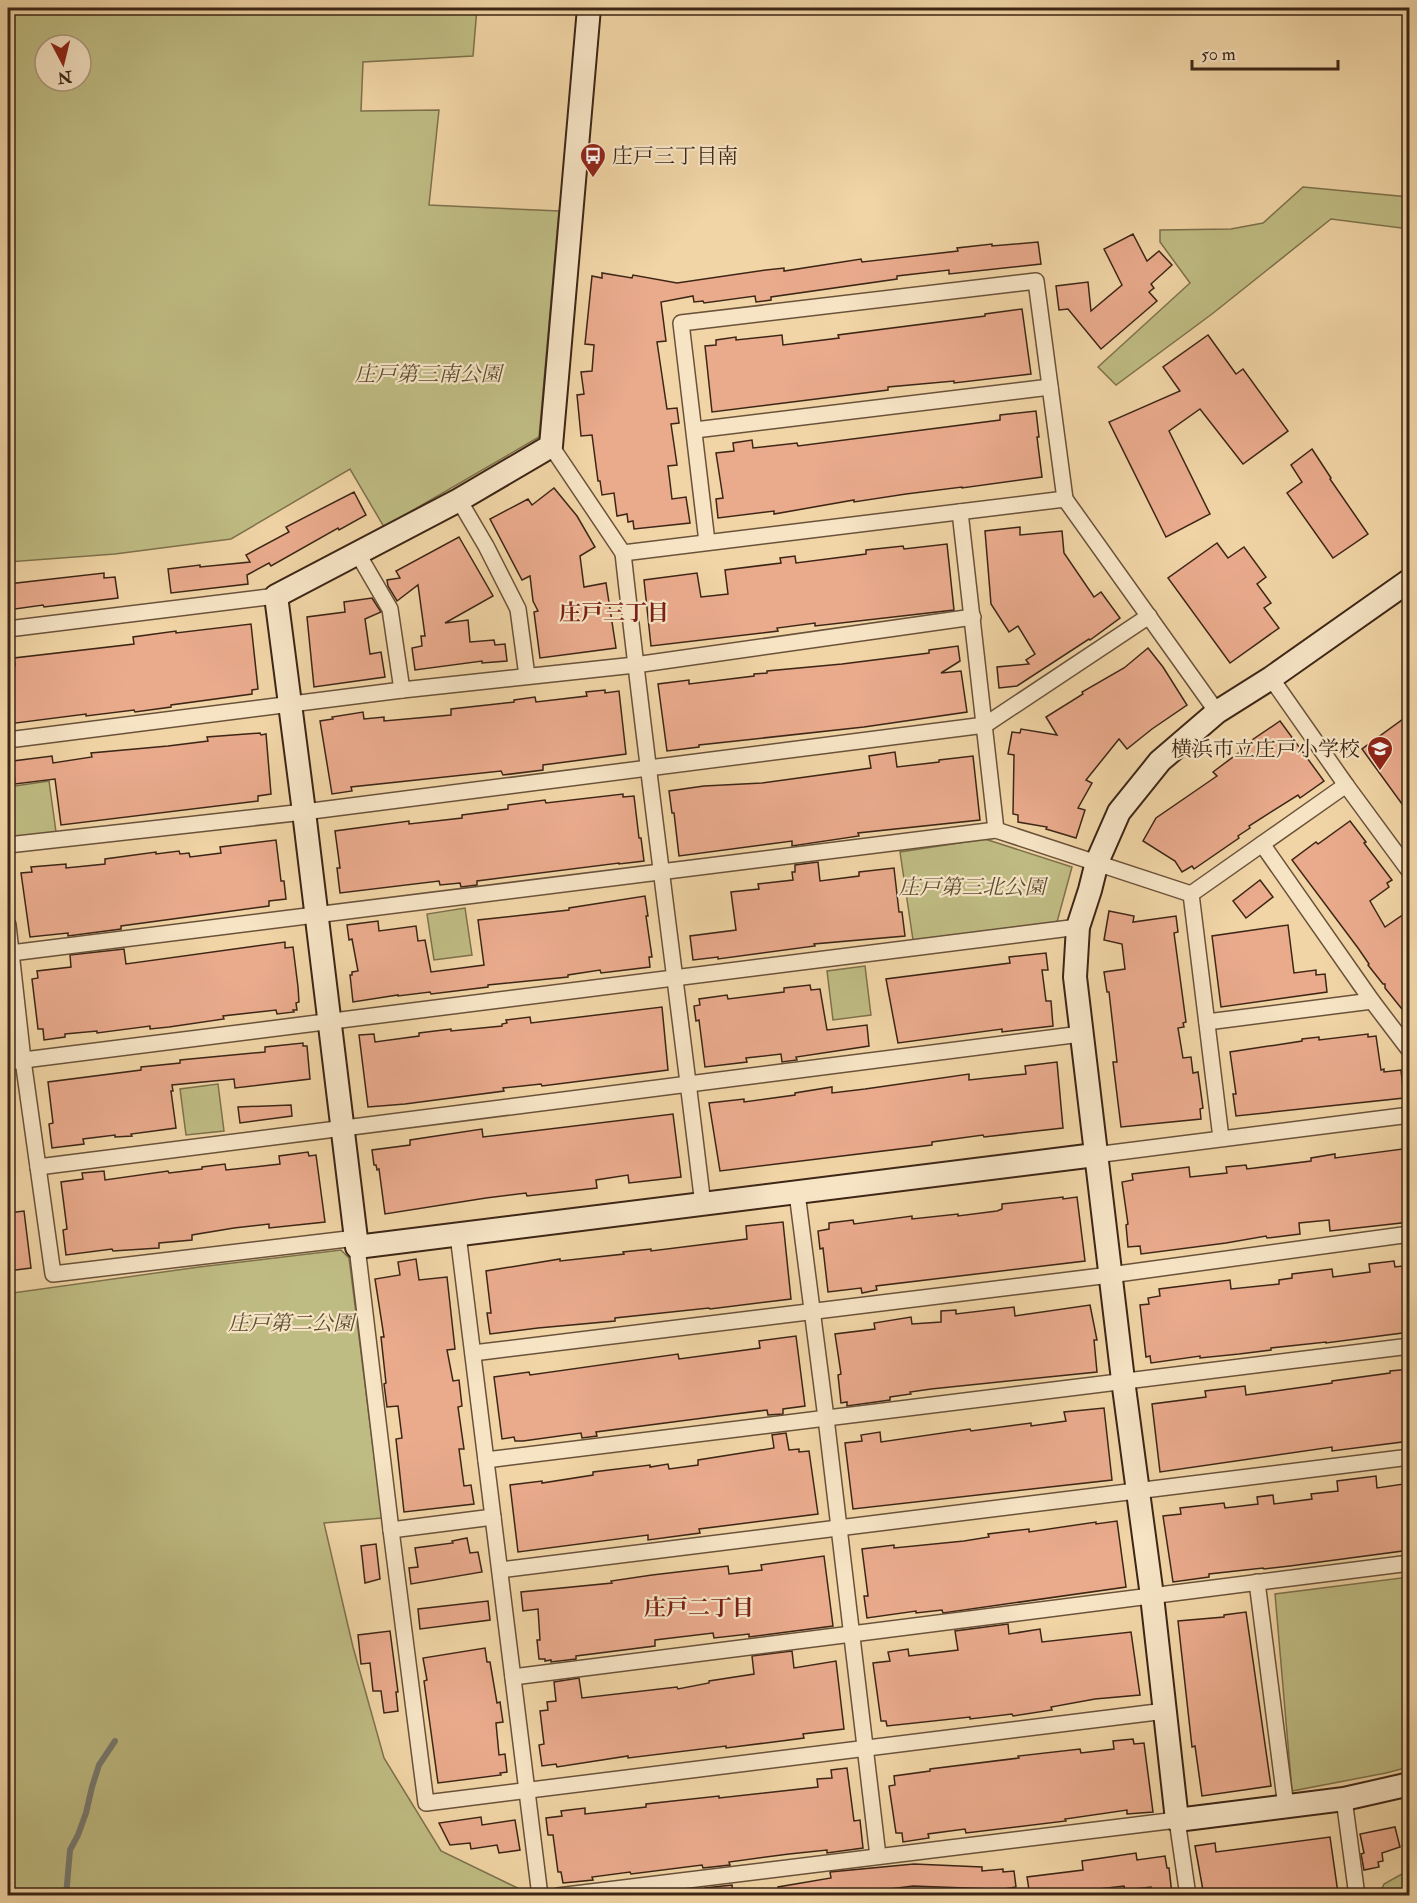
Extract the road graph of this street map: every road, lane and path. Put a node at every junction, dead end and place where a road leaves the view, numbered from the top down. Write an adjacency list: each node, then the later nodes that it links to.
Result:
1 (589, 8): 4 (street)
2 (1050, 387): 3 (street); 3 (street); 5 (street)
3 (695, 430): 8 (street)
4 (551, 446): 6 (street); 9 (street)
5 (1065, 499): 7 (street); 13 (street)
6 (459, 500): 10 (street); 17 (street)
7 (960, 513): 8 (street); 14 (street)
8 (707, 542): 9 (street)
9 (623, 553): 16 (street)
10 (358, 554): 12 (street); 19 (street)
11 (1410, 580): 18 (street)
12 (276, 596): 15 (street); 20 (street)
13 (1149, 616): 21 (street); 22 (street)
14 (973, 617): 16 (street); 22 (street)
15 (8, 629)
16 (636, 664): 17 (street); 24 (street)
17 (527, 676): 19 (street)
18 (1271, 678): 21 (street); 25 (street)
19 (402, 690): 20 (street)
20 (290, 704): 23 (street); 26 (street)
21 (1217, 712): 30 (street)
22 (984, 725): 24 (street); 27 (street)
23 (8, 740)
24 (648, 767): 26 (street); 31 (street)
25 (1346, 785): 28 (street); 32 (street)
26 (304, 812): 29 (street); 34 (street)
27 (996, 830): 30 (street); 31 (street)
28 (1262, 844): 33 (street); 39 (street)
29 (8, 845)
30 (1097, 862): 33 (street); 36 (street)
31 (663, 872): 34 (street); 38 (street)
32 (1410, 872)
33 (1191, 894): 41 (street)
34 (316, 914): 37 (street); 40 (street)
35 (8, 925): 37 (street)
36 (1078, 927): 38 (street); 42 (street)
37 (11, 953): 44 (street)
38 (676, 978): 40 (street); 46 (street)
39 (1372, 1001): 41 (street); 43 (street)
40 (328, 1022): 44 (street); 48 (street)
41 (1207, 1022): 49 (street)
42 (1081, 1034): 46 (street); 50 (street)
43 (1410, 1051)
44 (23, 1060): 45 (street); 51 (street)
45 (8, 1062)
46 (689, 1084): 48 (street); 53 (street)
47 (1410, 1115): 49 (street)
48 (341, 1128): 51 (street); 56 (street)
49 (1221, 1138): 50 (street)
50 (1095, 1155): 52 (street); 57 (street)
51 (38, 1167): 56 (street)
52 (796, 1193): 53 (street); 58 (street)
53 (703, 1205): 55 (street)
54 (1410, 1234): 57 (street)
55 (458, 1235): 56 (street); 60 (street)
56 (356, 1243): 68 (street)
57 (1110, 1275): 58 (street); 61 (street)
58 (811, 1311): 60 (street); 62 (street)
59 (1410, 1346): 61 (street)
60 (473, 1353): 64 (street)
61 (1123, 1380): 62 (street); 65 (street)
62 (826, 1418): 64 (street); 67 (street)
63 (1410, 1457): 65 (street)
64 (486, 1460): 66 (street)
65 (1138, 1491): 67 (street); 72 (street)
66 (493, 1517): 68 (street); 70 (street)
67 (838, 1529): 70 (street); 73 (street)
68 (391, 1530): 78 (street)
69 (1410, 1563): 71 (street)
70 (500, 1570): 74 (street)
71 (1257, 1582): 72 (street); 80 (street)
72 (1152, 1596): 73 (street); 75 (street)
73 (852, 1634): 74 (street); 76 (street)
74 (513, 1677): 78 (street)
75 (1165, 1711): 76 (street); 81 (street)
76 (865, 1748): 78 (street); 82 (street)
77 (1410, 1784): 79 (street)
78 (527, 1791): 83 (street)
79 (1344, 1799): 80 (street); 86 (street)
80 (1286, 1807): 81 (street)
81 (1177, 1820): 82 (street); 85 (street)
82 (878, 1856): 84 (street)
83 (540, 1896)
84 (558, 1896)
85 (1188, 1896)
86 (1357, 1896)

